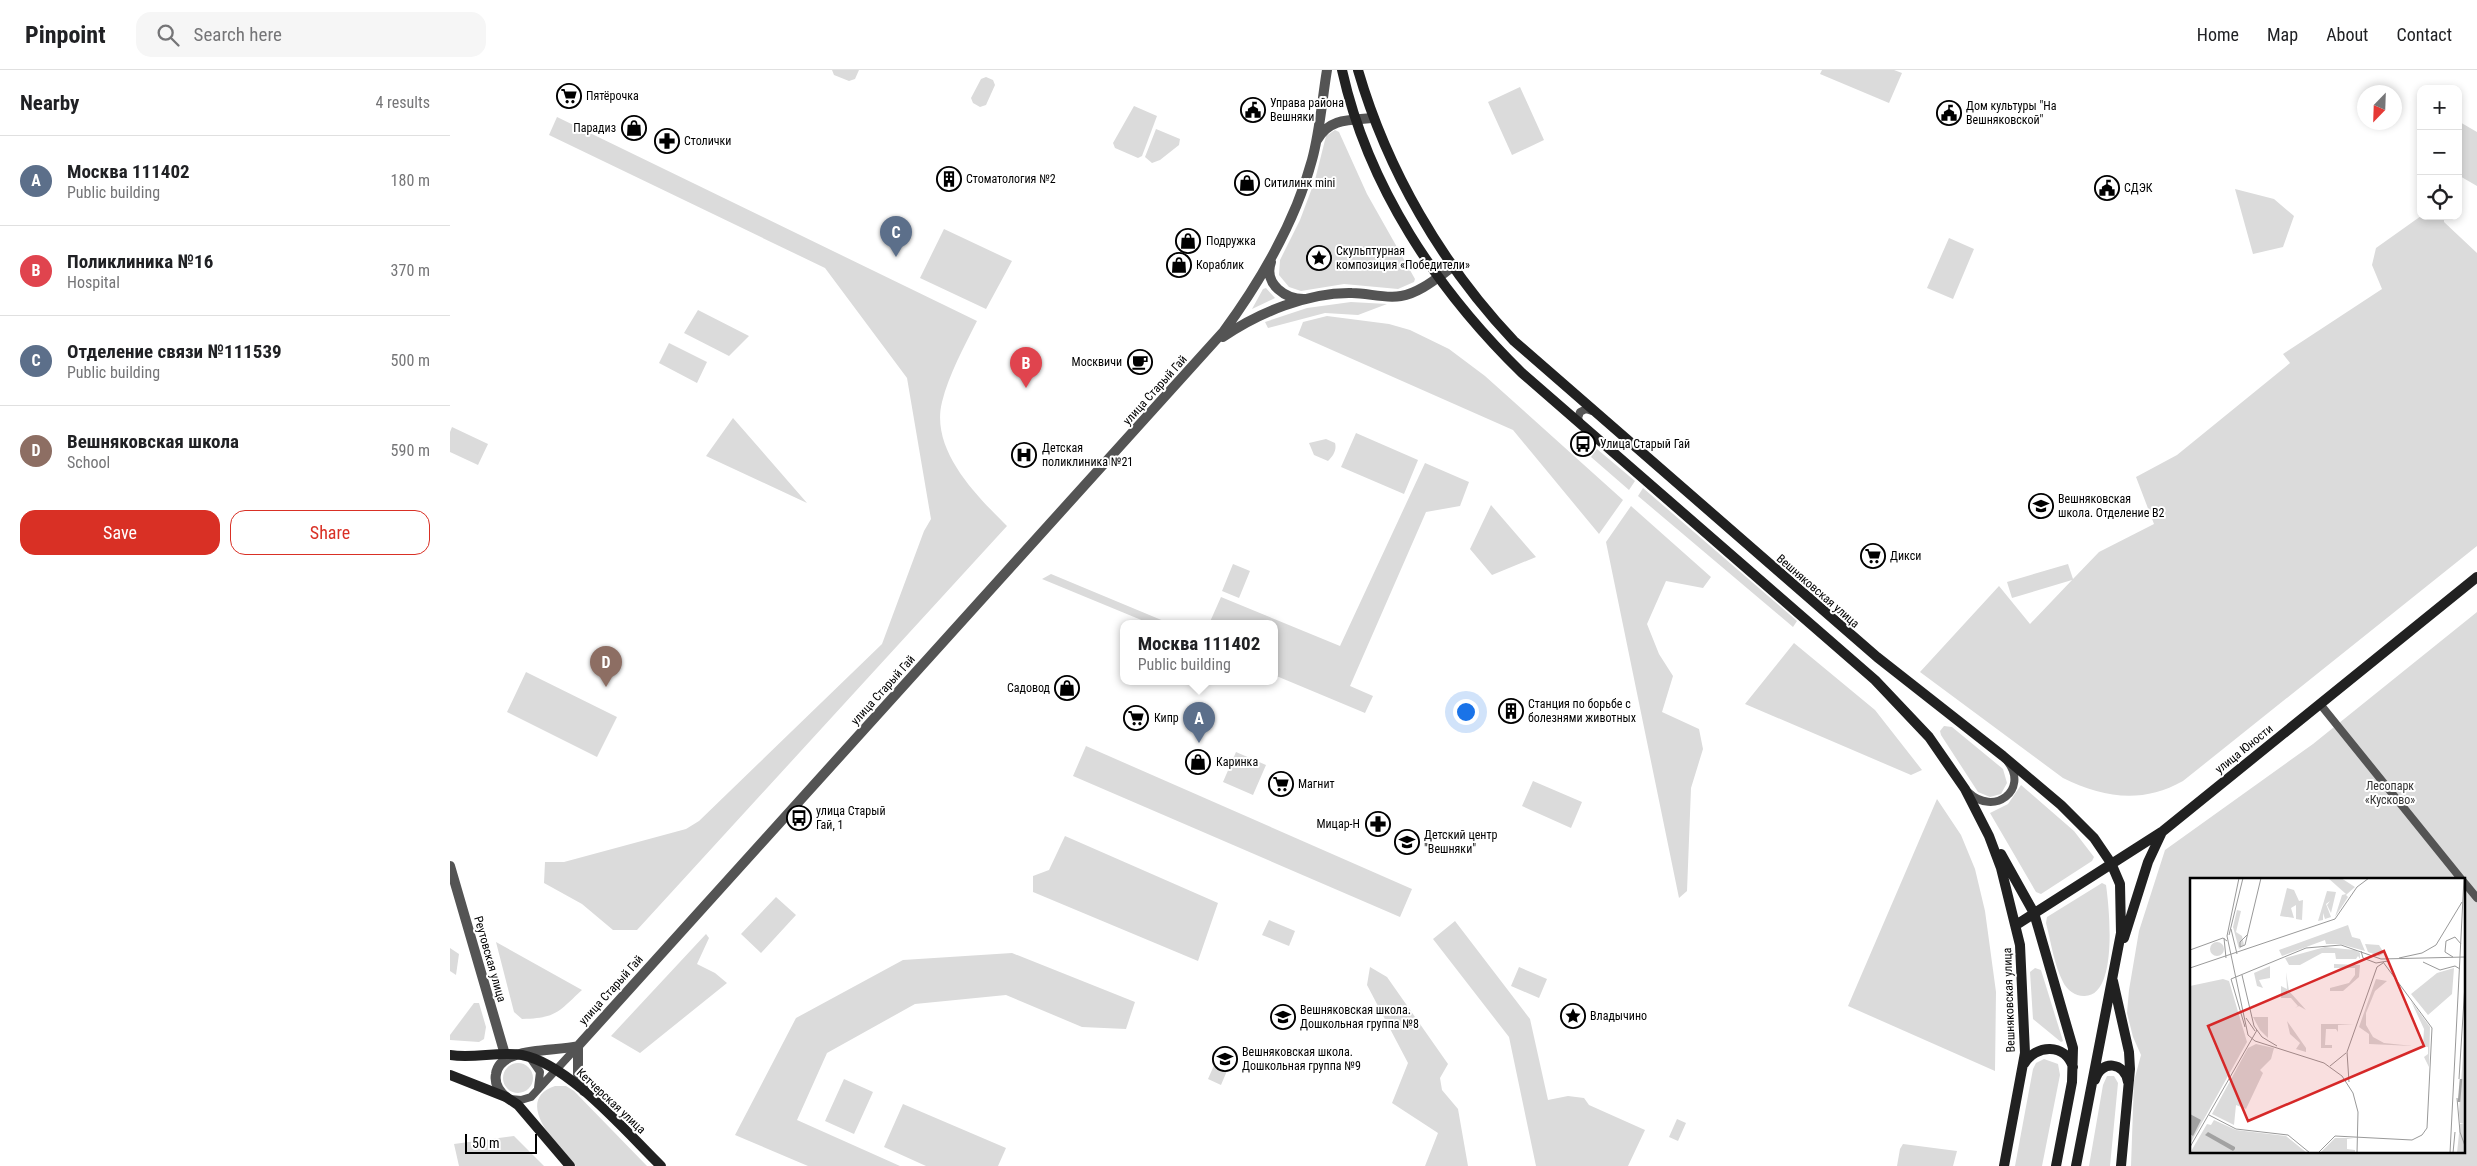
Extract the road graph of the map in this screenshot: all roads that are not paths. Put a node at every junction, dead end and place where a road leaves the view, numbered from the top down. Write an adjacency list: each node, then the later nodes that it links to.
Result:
1 (1327, 70): 6 (street, улица Старый Гай)
2 (1342, 70): 5 (main road, Вешняковская улица)
3 (1358, 70): 4 (main road, Вешняковская улица)
4 (1373, 118): 5 (street, улица Старый Гай); 8 (main road, Вешняковская улица)
5 (1355, 119): 6 (street, улица Старый Гай); 9 (main road, Вешняковская улица)
6 (1316, 143): 7 (street, улица Старый Гай)
7 (1273, 256): 10 (street, улица Старый Гай); 11 (street, улица Старый Гай)
8 (1454, 266): 9 (street, улица Старый Гай); 12 (main road, Вешняковская улица)
9 (1438, 276): 10 (street, улица Старый Гай); 13 (main road, Вешняковская улица)
10 (1312, 299): 11 (street, улица Старый Гай)
11 (1207, 351): 29 (street, улица Старый Гай)
12 (1592, 411): 13 (street); 16 (main road, Вешняковская улица)
13 (1581, 424): 17 (main road, Вешняковская улица)
14 (2477, 577): 15 (main road, улица Юности)
15 (2320, 704): 18 (main road, улица Юности); 22 (street)
16 (2003, 756): 17 (street); 20 (main road, Вешняковская улица)
17 (1965, 789): 19 (main road, Вешняковская улица)
18 (2163, 831): 20 (main road, улица Юности); 27 (main road)
19 (1989, 836): 25 (main road); 26 (main road, Вешняковская улица)
20 (2112, 863): 25 (main road, улица Юности); 27 (main road, Вешняковская улица)
21 (450, 866): 32 (street, Реутовская улица)
22 (2461, 878)
23 (2464, 881): 24 (street)
24 (2477, 898)
25 (2034, 912): 26 (main road, улица Юности); 36 (main road)
26 (2016, 925): 34 (main road, Вешняковская улица)
27 (2118, 956): 28 (main road, Вешняковская улица)
28 (2113, 977): 38 (main road, Вешняковская улица); 42 (main road)
29 (578, 1046): 31 (street); 35 (street, улица Старый Гай); 39 (street)
30 (450, 1055): 32 (main road, Кетчерская улица)
31 (517, 1055): 32 (main road, Кетчерская улица); 33 (main road, Кетчерская улица)
32 (505, 1056): 41 (street)
33 (530, 1058): 35 (main road, Кетчерская улица); 40 (street)
34 (2024, 1064): 36 (main road); 45 (main road, Вешняковская улица)
35 (556, 1070): 39 (main road, Кетчерская улица); 40 (street, улица Старый Гай)
36 (2073, 1073): 46 (main road)
37 (450, 1075): 41 (main road)
38 (2129, 1084): 42 (main road); 48 (main road, Вешняковская улица)
39 (584, 1092): 44 (main road, Кетчерская улица)
40 (534, 1094): 41 (street)
41 (506, 1097): 43 (main road)
42 (2084, 1114): 47 (main road)
43 (570, 1166)
44 (660, 1166)
45 (2004, 1166)
46 (2056, 1166)
47 (2076, 1166)
48 (2121, 1166)

